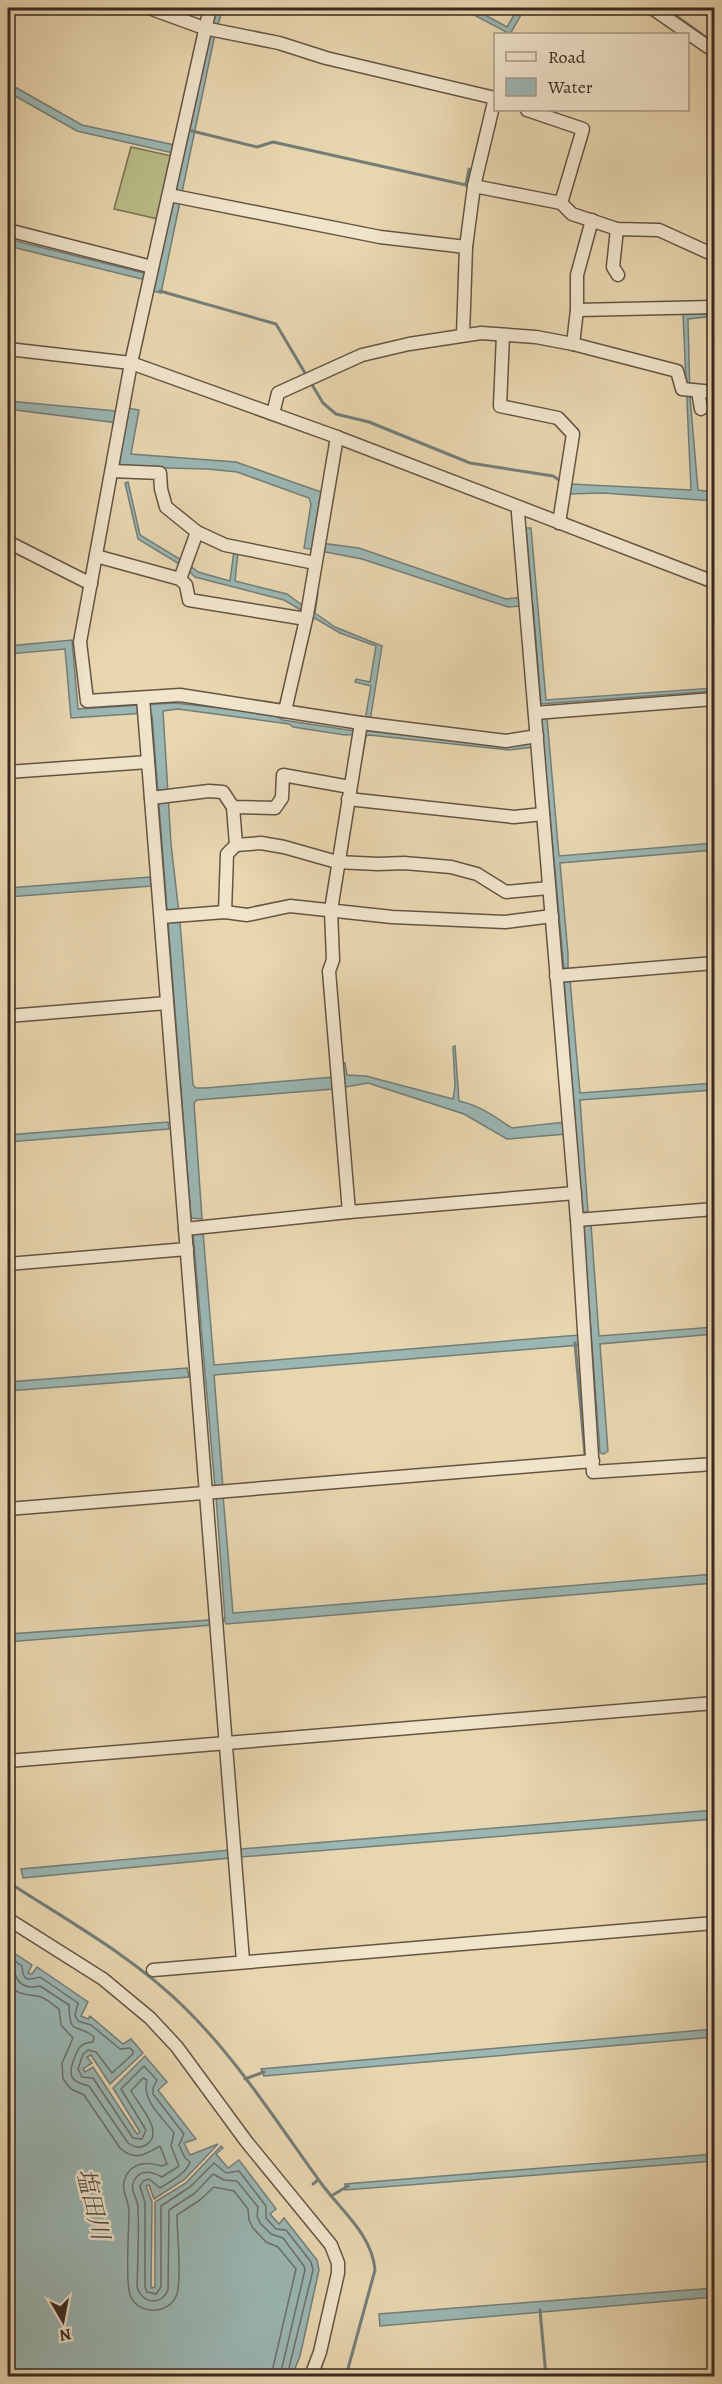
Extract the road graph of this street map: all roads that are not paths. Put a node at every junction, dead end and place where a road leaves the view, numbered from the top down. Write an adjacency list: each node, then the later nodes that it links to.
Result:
1 (149, 8): 4 (street)
2 (210, 8): 4 (street)
3 (652, 8): 5 (street)
4 (204, 28): 8 (street); 12 (street)
5 (688, 33)
6 (689, 34): 7 (street)
7 (714, 51)
8 (494, 98)
9 (494, 102): 11 (street)
10 (530, 111): 13 (street)
11 (474, 186): 13 (street); 17 (street)
12 (168, 195): 17 (street); 19 (street)
13 (561, 203): 14 (street)
14 (592, 220): 15 (street); 22 (street)
15 (617, 229): 18 (street); 20 (street)
16 (8, 230): 19 (street)
17 (466, 247): 23 (street)
18 (714, 255)
19 (150, 274): 27 (street)
20 (618, 275)
21 (714, 307): 22 (street)
22 (577, 310): 25 (street)
23 (463, 335): 24 (street); 31 (street)
24 (503, 335): 25 (street); 35 (street)
25 (573, 344): 28 (street)
26 (8, 348): 27 (street)
27 (131, 363): 31 (street); 33 (street)
28 (692, 390): 29 (street); 30 (street)
29 (714, 392)
30 (701, 409)
31 (273, 414): 32 (street)
32 (337, 437): 34 (street); 38 (street)
33 (112, 471): 36 (street); 39 (street)
34 (520, 508): 35 (street); 47 (street)
35 (559, 523): 41 (street)
36 (197, 532): 38 (street); 40 (street)
37 (8, 542): 42 (street)
38 (317, 552): 43 (street)
39 (96, 556): 40 (street); 42 (street)
40 (183, 570): 43 (street)
41 (714, 582)
42 (91, 584): 45 (street)
43 (307, 614): 46 (street)
44 (714, 699): 47 (street)
45 (144, 706): 46 (street); 50 (street)
46 (285, 711): 48 (street)
47 (535, 713): 49 (street)
48 (360, 729): 49 (street); 52 (street)
49 (537, 736): 55 (street)
50 (148, 762): 51 (street); 53 (street)
51 (8, 772)
52 (349, 793): 54 (street); 55 (street); 57 (street)
53 (151, 798): 54 (street); 62 (street)
54 (233, 807): 56 (street)
55 (543, 814): 58 (street)
56 (236, 845): 57 (street); 60 (street)
57 (337, 862): 58 (street); 59 (street)
58 (549, 888): 61 (street)
59 (331, 910): 60 (street); 61 (street); 69 (street)
60 (225, 912): 62 (street)
61 (552, 916): 64 (street)
62 (164, 917): 65 (street)
63 (714, 963): 64 (street)
64 (556, 976): 67 (street)
65 (167, 1003): 66 (street); 71 (street)
66 (8, 1016)
67 (574, 1193): 69 (street); 70 (street)
68 (714, 1209): 70 (street)
69 (349, 1212): 71 (street)
70 (577, 1220): 74 (street)
71 (193, 1227): 72 (street)
72 (187, 1249): 73 (street); 76 (street)
73 (8, 1264)
74 (592, 1461): 75 (street); 76 (street)
75 (714, 1464)
76 (216, 1492): 77 (street); 79 (street)
77 (8, 1509)
78 (714, 1703): 79 (street)
79 (227, 1744): 80 (street); 83 (street)
80 (8, 1761)
81 (8, 1919): 85 (street)
82 (714, 1923): 83 (street)
83 (243, 1961): 84 (street)
84 (153, 1970)
85 (311, 2376)

